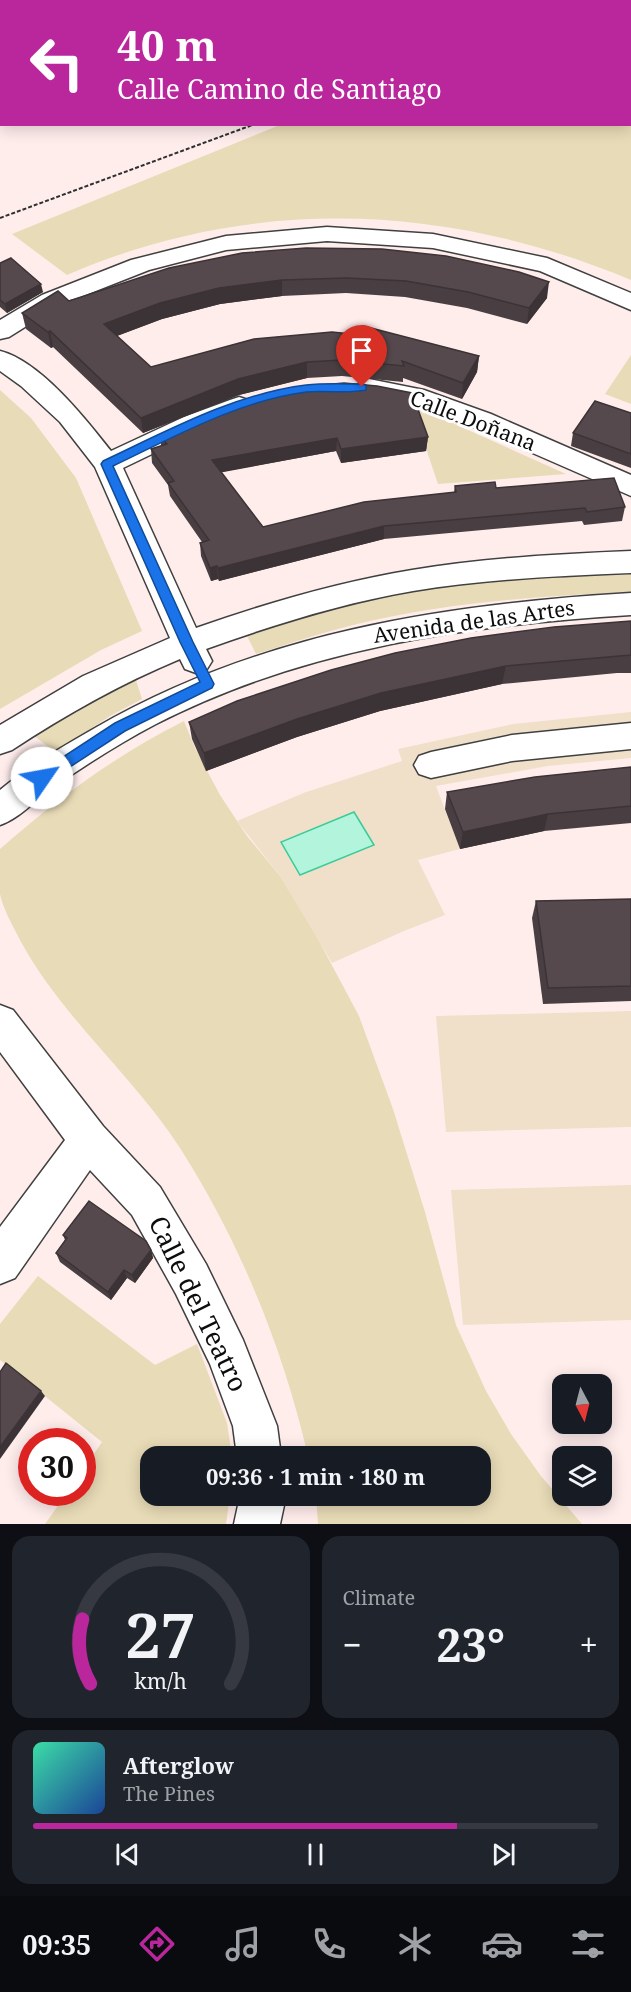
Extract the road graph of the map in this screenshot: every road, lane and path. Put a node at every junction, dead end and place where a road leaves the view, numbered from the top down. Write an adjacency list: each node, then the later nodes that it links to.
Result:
1 (250, 126): 2 (path)
2 (0, 218)
3 (631, 302): 4 (street)
4 (0, 332)
5 (0, 358): 8 (street)
6 (340, 388): 9 (street, Calle Doñana)
7 (263, 399): 8 (street)
8 (107, 464): 12 (street)
9 (631, 486)
10 (631, 562): 12 (street, Avenida de las Artes)
11 (631, 604): 13 (street, Avenida de las Artes)
12 (186, 642): 13 (street); 15 (street, Avenida de las Artes)
13 (208, 684): 17 (street, Avenida de las Artes)
14 (631, 736): 16 (street)
15 (0, 741)
16 (431, 765)
17 (2, 806)
18 (0, 1022): 19 (street, Calle del Teatro)
19 (89, 1140): 20 (street); 21 (street, Calle del Teatro)
20 (0, 1263)
21 (258, 1446)
22 (260, 1506): 23 (street)
23 (256, 1524)

